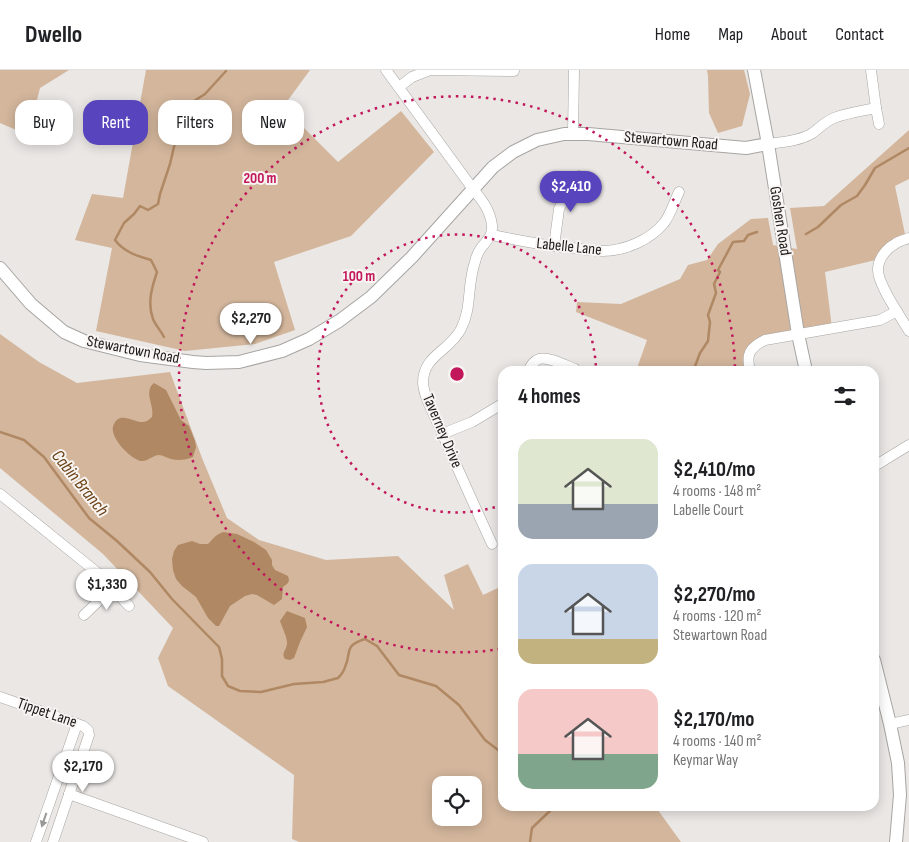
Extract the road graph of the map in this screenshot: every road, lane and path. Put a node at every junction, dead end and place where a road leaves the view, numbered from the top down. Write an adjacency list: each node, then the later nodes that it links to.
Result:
1 (386, 70): 6 (street)
2 (574, 70): 9 (street)
3 (754, 70): 10 (street, Goshen Road)
4 (871, 70): 7 (street)
5 (514, 72): 6 (street)
6 (399, 87): 12 (street)
7 (876, 108): 8 (street); 10 (street)
8 (879, 124)
9 (573, 134): 10 (street, Stewartown Road); 12 (street, Stewartown Road)
10 (768, 144): 20 (street, Goshen Road)
11 (579, 176): 16 (street)
12 (473, 189): 14 (street); 17 (street, Stewartown Road)
13 (679, 192): 16 (street, Labelle Lane)
14 (492, 235): 16 (street, Labelle Lane); 26 (street, Taverney Drive)
15 (909, 238): 18 (street)
16 (554, 246)
17 (0, 268)
18 (897, 311): 19 (street); 20 (street)
19 (909, 331)
20 (798, 334): 23 (street); 24 (street, Goshen Road)
21 (531, 366): 22 (street)
22 (566, 366)
23 (749, 366)
24 (805, 366)
25 (498, 406): 26 (street)
26 (442, 434): 30 (street, Taverney Drive)
27 (909, 445): 28 (street)
28 (879, 463)
29 (0, 494): 31 (street)
30 (492, 544)
31 (112, 588): 32 (street); 33 (street)
32 (130, 606)
33 (84, 615)
34 (879, 680): 38 (street)
35 (0, 697): 37 (street, Tippet Lane)
36 (909, 720): 38 (street)
37 (77, 724): 39 (street, Tippet Lane); 40 (street, one-way to 40)
38 (890, 724): 43 (street)
39 (69, 794): 41 (street); 42 (street)
40 (36, 842)
41 (54, 842)
42 (203, 842)
43 (896, 842)

